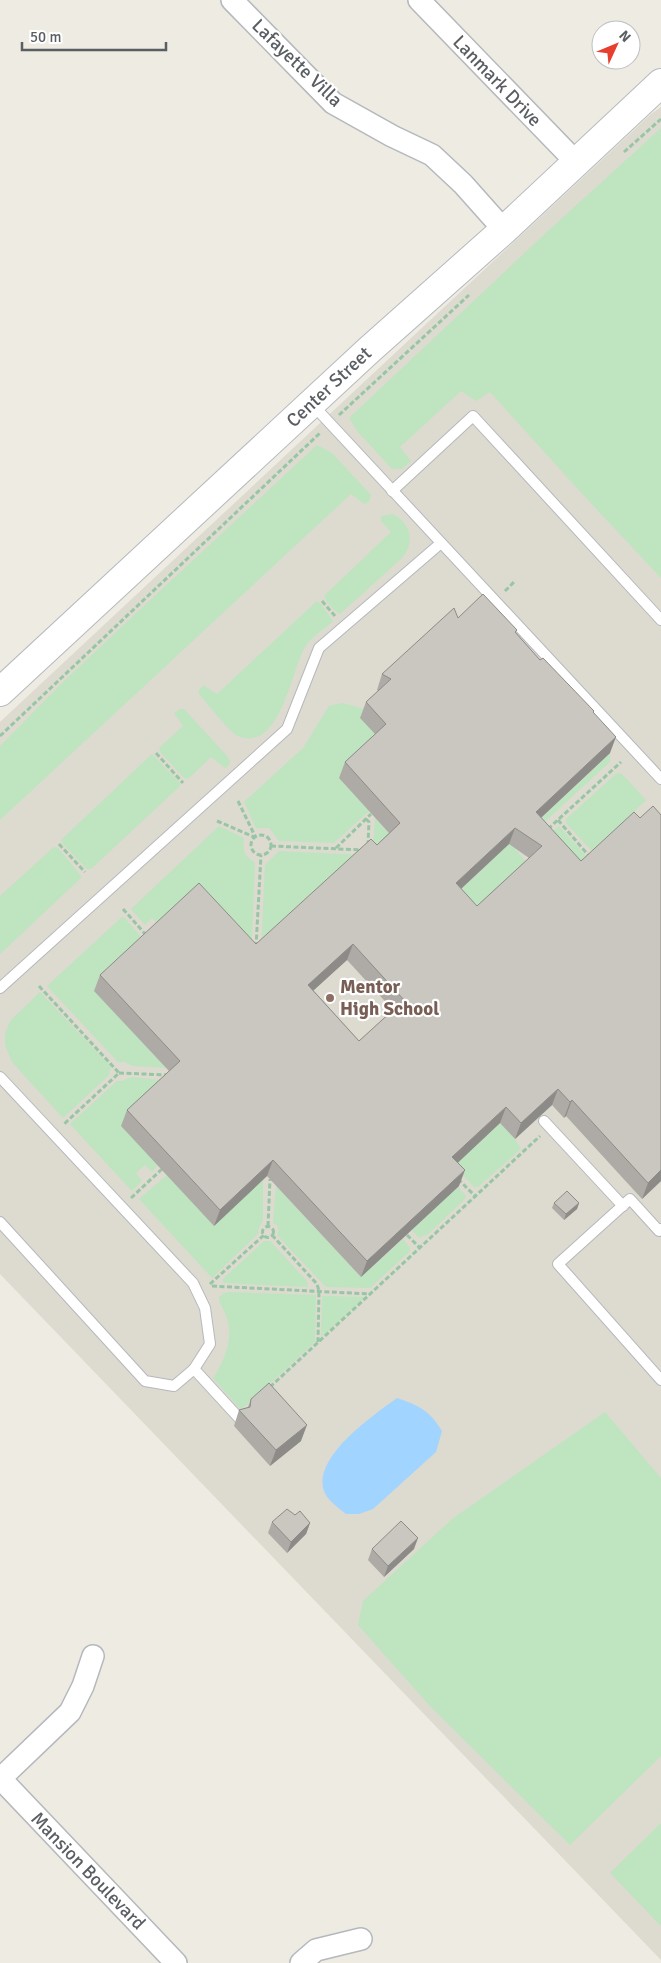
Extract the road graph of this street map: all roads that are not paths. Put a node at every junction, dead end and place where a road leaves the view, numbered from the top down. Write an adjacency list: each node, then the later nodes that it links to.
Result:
1 (232, 0): 5 (street, Lafayette Villa)
2 (418, 0): 4 (street, Lanmark Drive)
3 (661, 83): 4 (main road, Center Street)
4 (576, 162): 5 (main road, Center Street)
5 (504, 230): 6 (main road, Center Street)
6 (311, 404): 7 (lane); 10 (main road, Center Street)
7 (392, 491): 8 (lane); 9 (lane)
8 (441, 543): 11 (lane); 12 (lane)
9 (661, 620)
10 (0, 692)
11 (661, 780)
12 (0, 988)
13 (0, 1077): 18 (lane)
14 (547, 1124): 15 (lane)
15 (623, 1206): 17 (lane); 19 (lane)
16 (0, 1222): 18 (lane)
17 (661, 1229)
18 (194, 1368): 20 (lane)
19 (661, 1380)
20 (239, 1418)
21 (93, 1656): 22 (street)
22 (0, 1778): 24 (street, Mansion Boulevard)
23 (361, 1939): 25 (street)
24 (176, 1963)
25 (301, 1963)

